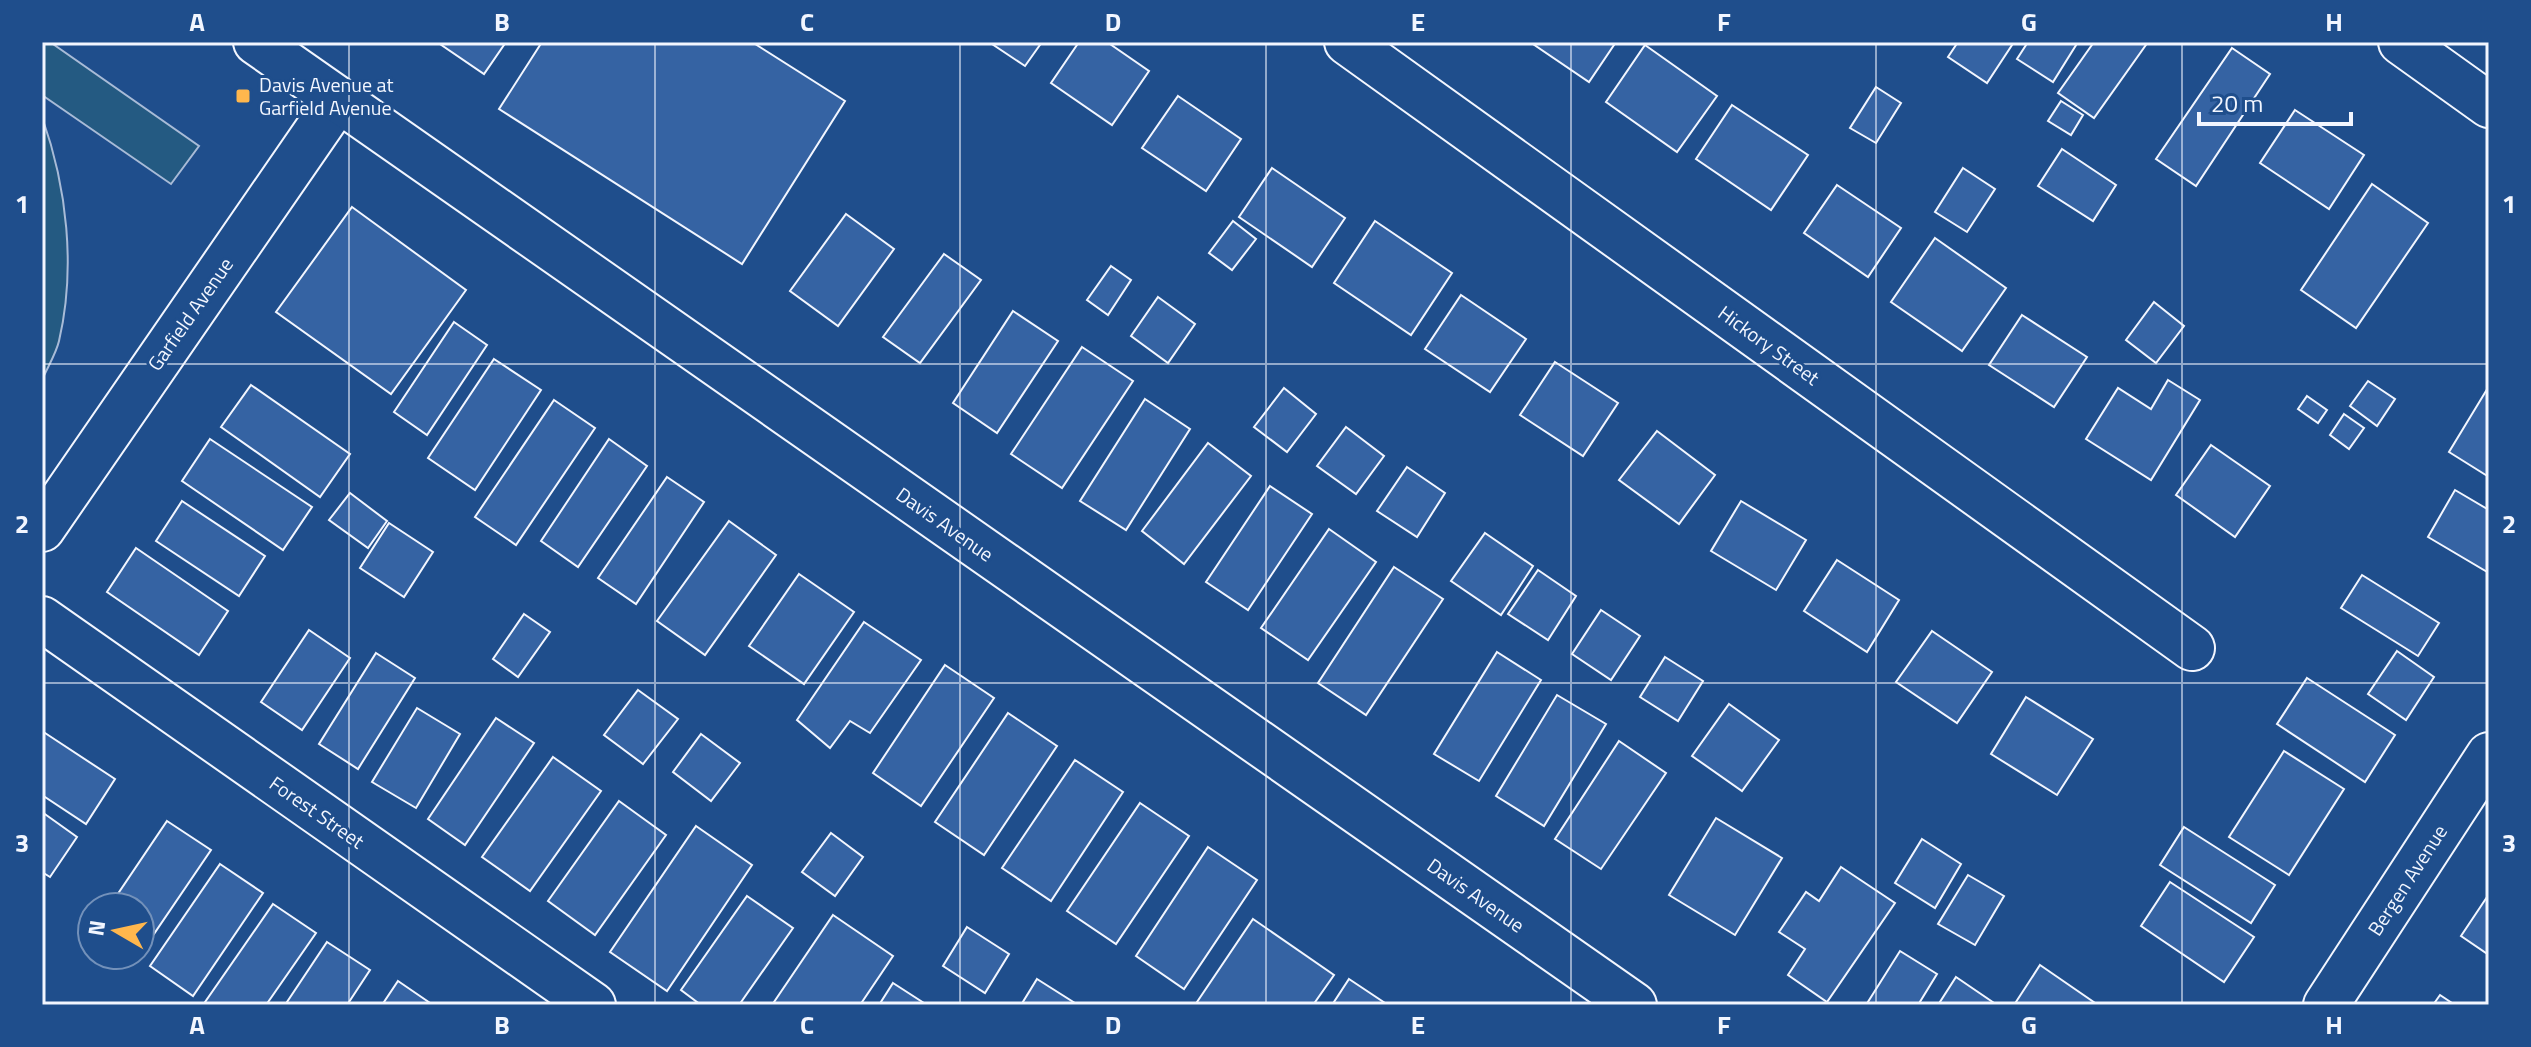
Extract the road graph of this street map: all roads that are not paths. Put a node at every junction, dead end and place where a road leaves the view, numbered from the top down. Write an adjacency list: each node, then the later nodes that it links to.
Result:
1 (256, 42): 4 (street, Davis Avenue)
2 (1347, 42): 8 (street, Hickory Street)
3 (2401, 42): 5 (street)
4 (338, 100): 6 (street, Garfield Avenue); 11 (street, Davis Avenue)
5 (2489, 105)
6 (42, 529)
7 (42, 619): 10 (street, Forest Street)
8 (2192, 648)
9 (2489, 755): 12 (street, Bergen Avenue)
10 (593, 1005)
11 (1634, 1005)
12 (2326, 1005)

